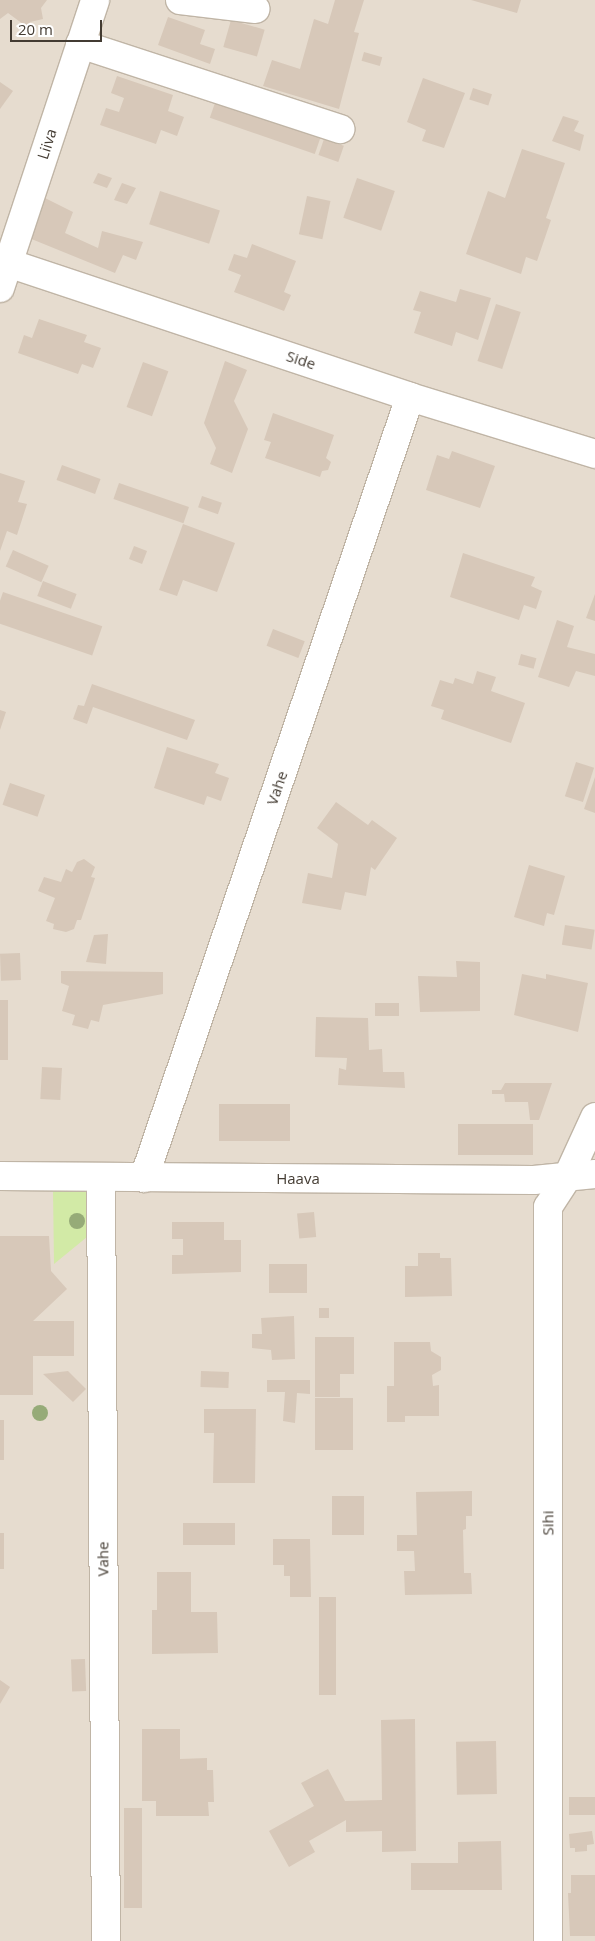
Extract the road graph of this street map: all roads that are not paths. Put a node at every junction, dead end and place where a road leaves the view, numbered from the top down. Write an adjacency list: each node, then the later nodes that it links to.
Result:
1 (95, 0): 4 (street, Liiva)
2 (180, 0): 3 (street)
3 (255, 9)
4 (80, 44): 5 (street); 6 (street, Liiva)
5 (340, 129)
6 (8, 262): 7 (street, Liiva); 8 (street, Side)
7 (0, 288)
8 (410, 397): 9 (street, Side); 14 (street, Vahe)
9 (595, 454)
10 (595, 1117): 15 (street, Sihi)
11 (595, 1174): 15 (street, Haava)
12 (0, 1176): 13 (street, Haava)
13 (101, 1177): 14 (street, Haava); 16 (street, Vahe)
14 (144, 1178): 15 (street, Haava)
15 (568, 1178): 17 (street, Sihi)
16 (106, 1941)
17 (548, 1941)

